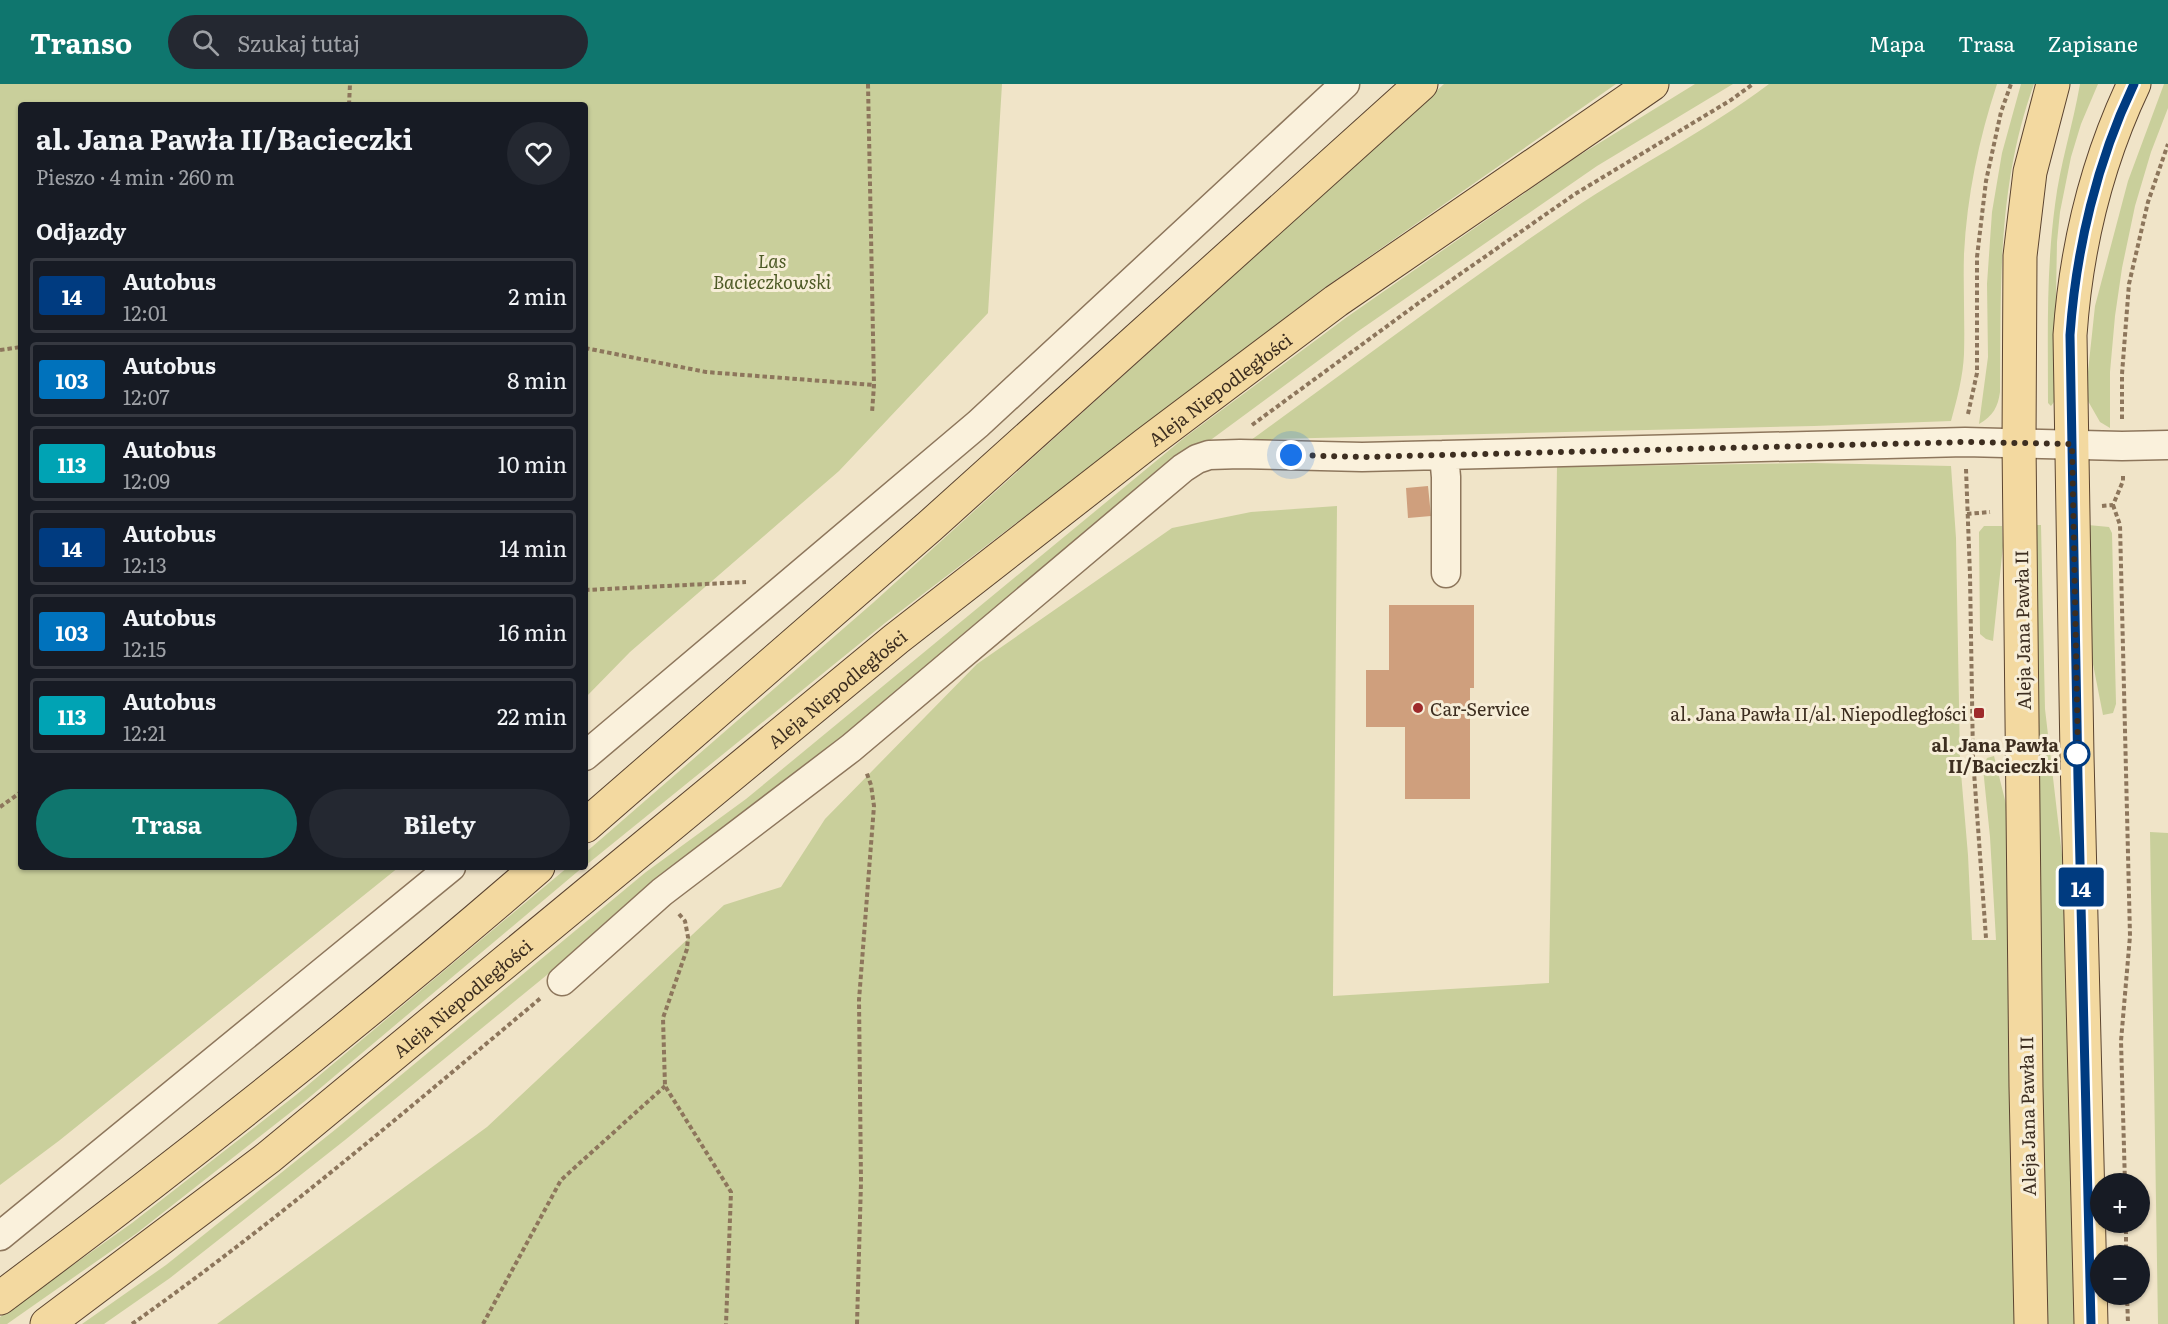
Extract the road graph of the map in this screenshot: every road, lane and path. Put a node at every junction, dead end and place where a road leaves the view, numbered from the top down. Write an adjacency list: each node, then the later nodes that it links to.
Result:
1 (350, 84): 10 (path)
2 (868, 84): 15 (path)
3 (1345, 84): 29 (street)
4 (1421, 84): 32 (main road)
5 (1652, 84): 43 (main road, Aleja Niepodległości)
6 (1753, 84): 17 (path)
7 (2011, 84): 19 (path)
8 (2053, 84): 20 (main road, Aleja Jana Pawła II)
9 (2134, 84): 21 (main road)
10 (349, 102)
11 (2168, 144): 18 (path)
12 (18, 347): 14 (path)
13 (588, 349): 15 (path)
14 (0, 350)
15 (874, 385): 16 (path)
16 (872, 413)
17 (1250, 426)
18 (2122, 426)
19 (1965, 442): 20 (street); 23 (street); 36 (path)
20 (2019, 443): 21 (street); 48 (main road, Aleja Jana Pawła II)
21 (2072, 444): 22 (street); 49 (main road)
22 (2168, 445)
23 (1444, 455): 25 (street); 28 (street)
24 (2113, 505): 39 (path)
25 (1446, 573)
26 (754, 582): 27 (path)
27 (588, 591)
28 (851, 748): 35 (street); 47 (path)
29 (588, 753)
30 (18, 794): 31 (path)
31 (0, 807)
32 (588, 823)
33 (448, 870): 40 (street)
34 (534, 870): 41 (main road)
35 (662, 892): 37 (street); 38 (path)
36 (1986, 938)
37 (562, 981): 44 (path)
38 (665, 1086): 45 (path); 46 (path)
39 (2125, 1173)
40 (0, 1236)
41 (0, 1299)
42 (2127, 1305): 50 (path)
43 (47, 1324)
44 (132, 1324)
45 (483, 1324)
46 (726, 1324)
47 (856, 1324)
48 (2031, 1324)
49 (2091, 1324)
50 (2128, 1324)

